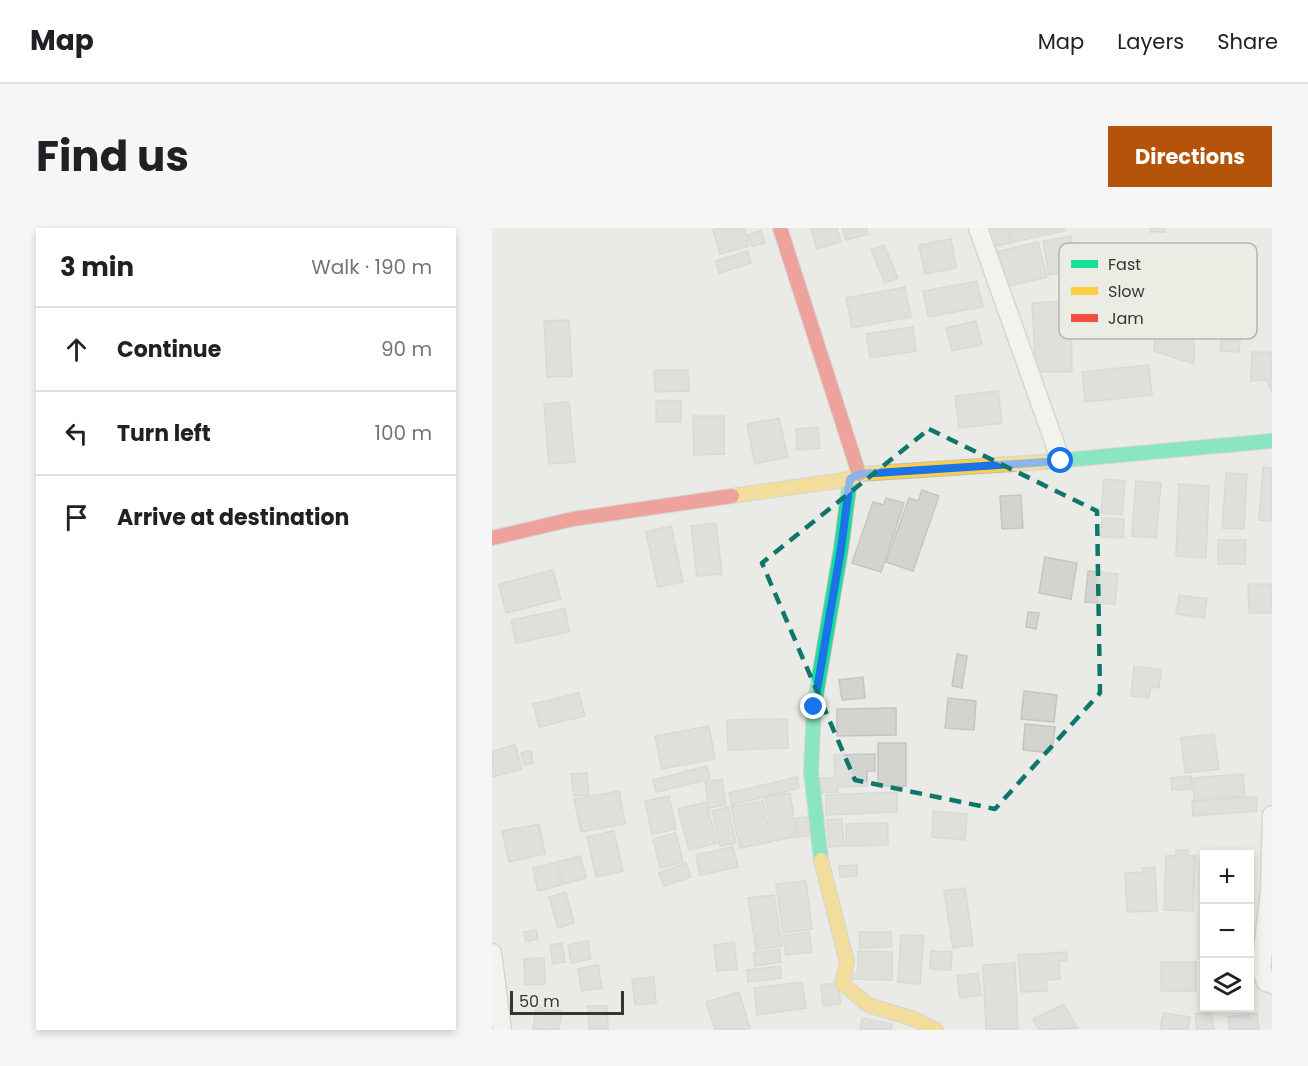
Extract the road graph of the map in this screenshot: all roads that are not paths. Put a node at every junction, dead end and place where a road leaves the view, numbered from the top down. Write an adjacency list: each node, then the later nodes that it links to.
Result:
1 (780, 228): 5 (street)
2 (978, 228): 4 (street)
3 (1272, 441): 4 (street)
4 (1061, 461): 5 (street)
5 (855, 476): 6 (street); 11 (street)
6 (492, 538)
7 (1272, 820): 9 (street)
8 (492, 953): 10 (street)
9 (1272, 984)
10 (502, 1030)
11 (936, 1030)

